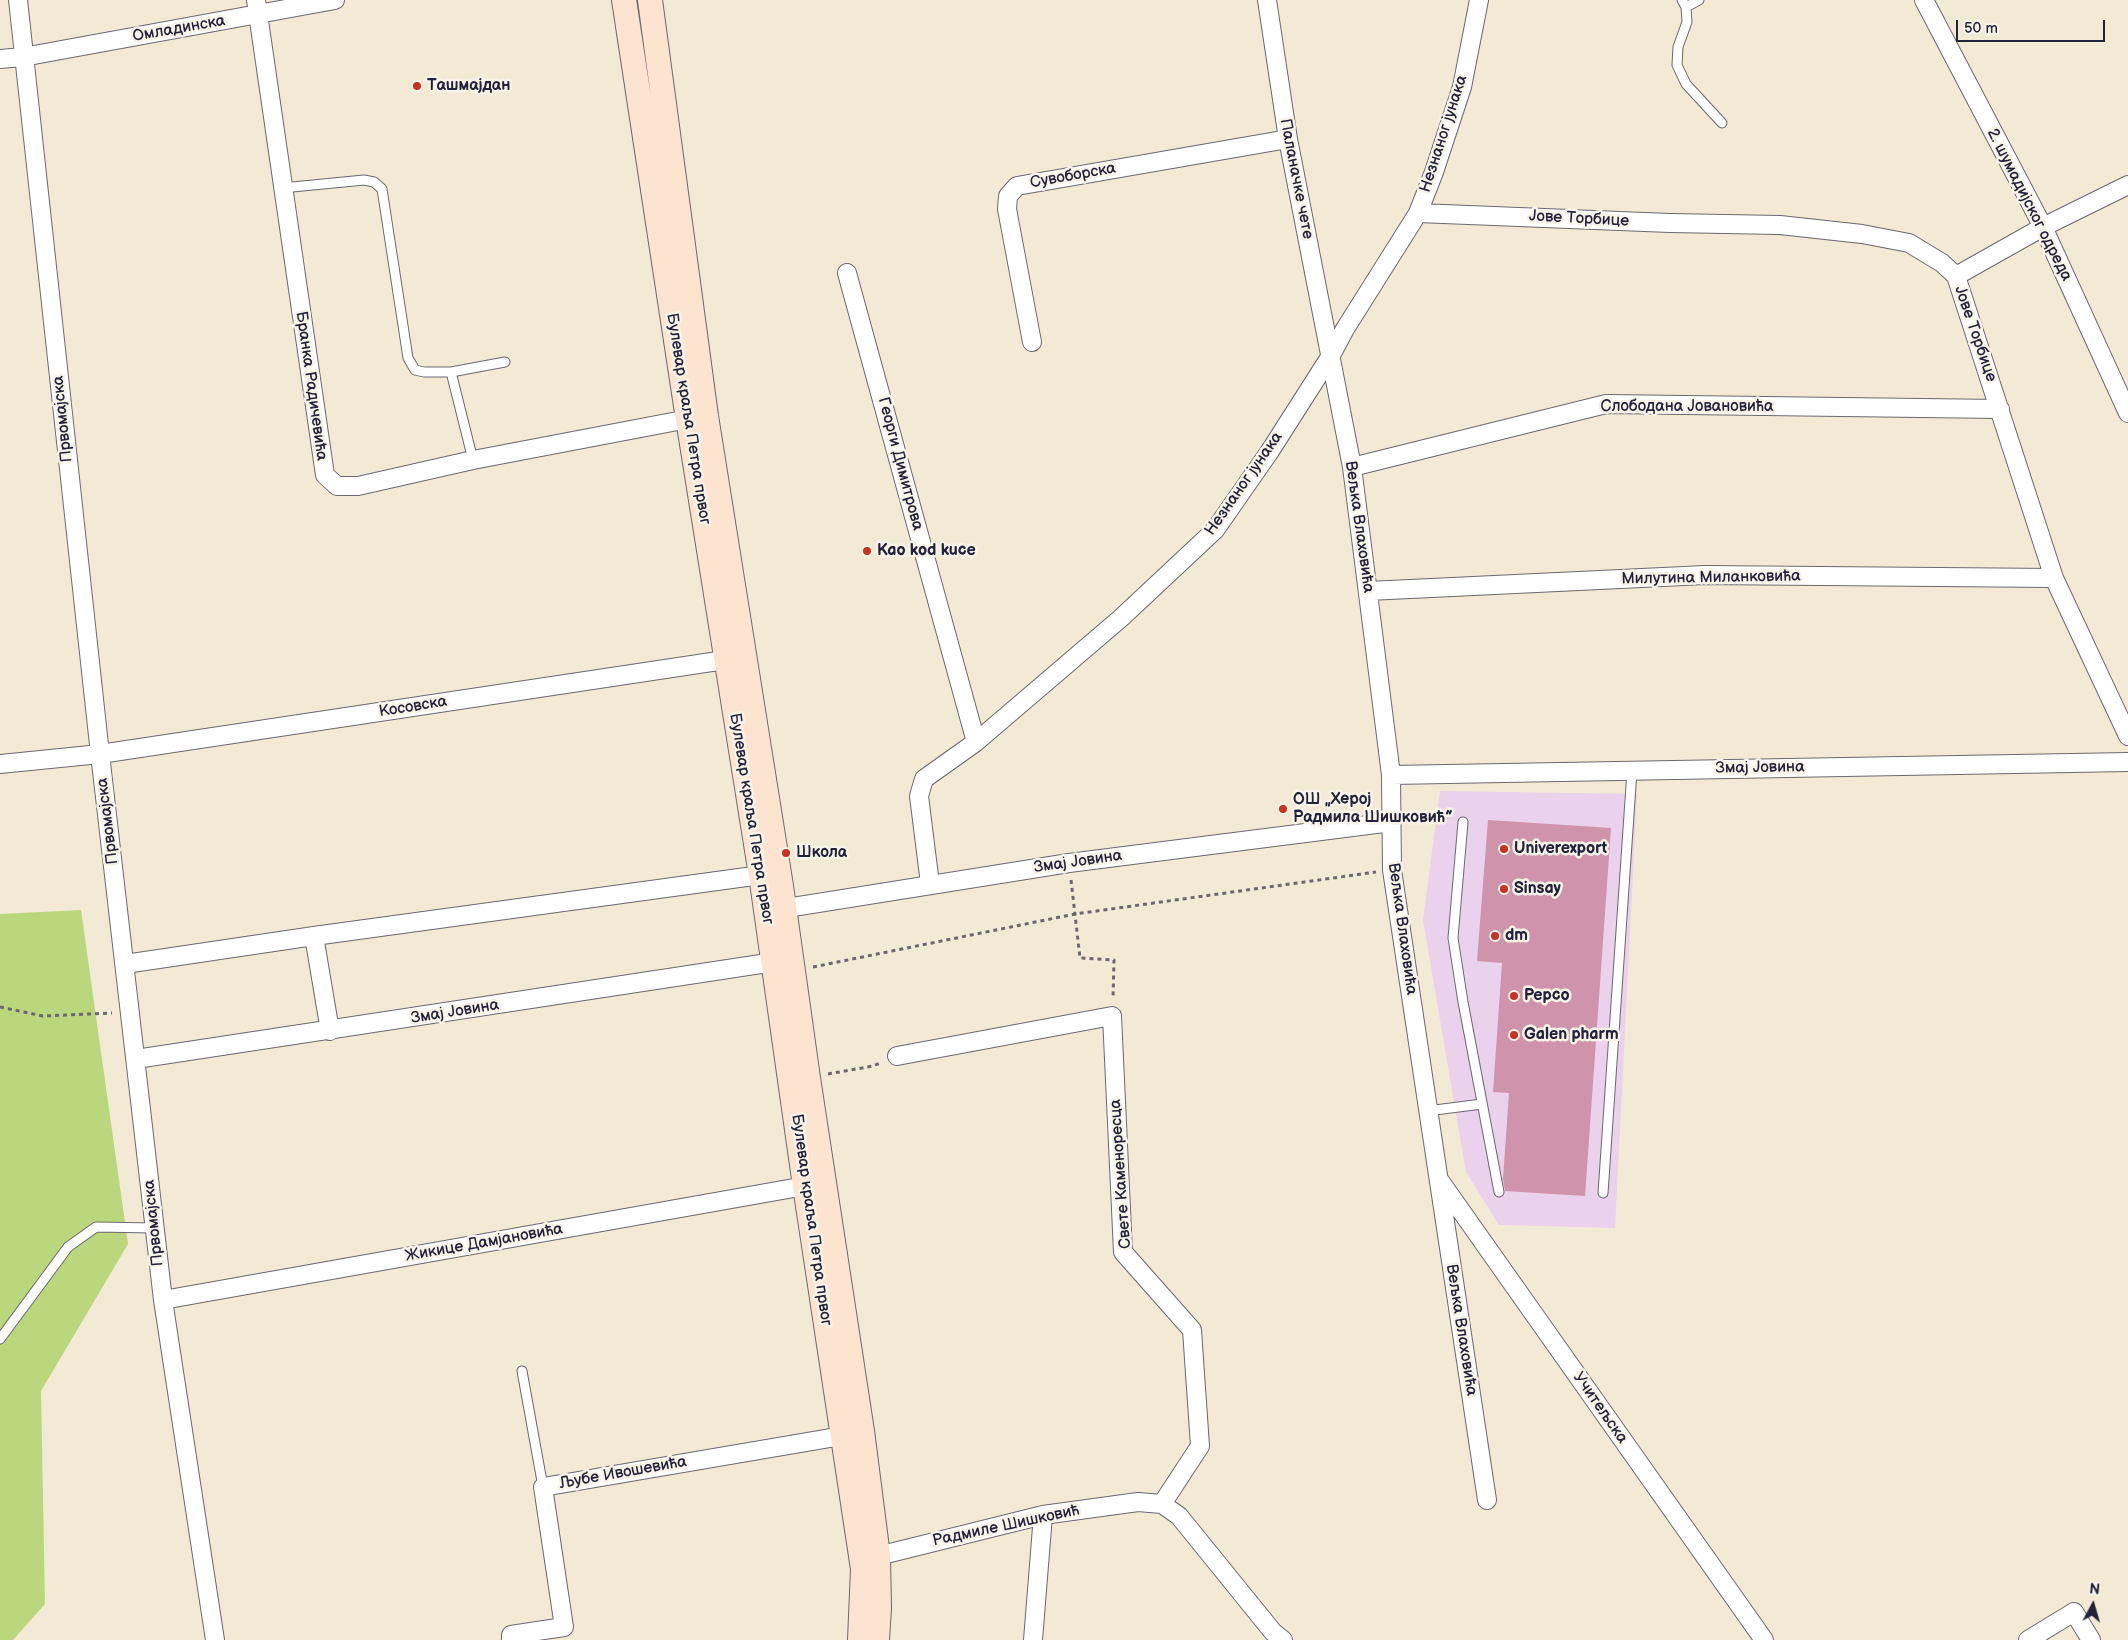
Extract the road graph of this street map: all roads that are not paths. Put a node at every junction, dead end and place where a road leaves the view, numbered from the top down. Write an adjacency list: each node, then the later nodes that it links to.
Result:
1 (18, 0): 11 (street, Првомајска)
2 (334, 0): 10 (street, Омладинска)
3 (624, 0): 27 (main road, Булевар краља Петра првог)
4 (650, 0): 44 (main road, Булевар краља Петра првог)
5 (1267, 0): 14 (street, Паланачке чете)
6 (1479, 0): 17 (street, Незнаног јунака)
7 (1699, 0): 9 (lane)
8 (1924, 0): 18 (street, 2. шумадијског одреда)
9 (1684, 4): 13 (lane)
10 (256, 7): 11 (street, Омладинска); 16 (street, Бранка Радичевића)
11 (23, 57): 12 (street, Омладинска); 35 (street, Првомајска)
12 (0, 59)
13 (1722, 123)
14 (1288, 139): 21 (street, Сувоборска); 22 (street, Паланачке чете)
15 (2128, 185): 18 (street)
16 (282, 188): 24 (lane); 28 (street, Бранка Радичевића)
17 (1418, 213): 20 (street, Јове Торбице); 22 (street, Незнаног јунака)
18 (2043, 227): 20 (street); 26 (street, 2. шумадијског одреда)
19 (847, 273): 34 (street, Георги Димитрова)
20 (1956, 276): 25 (street, Јове Торбице)
21 (1032, 342)
22 (1330, 357): 29 (street, Вељка Влаховића); 34 (street, Незнаног јунака)
23 (506, 362): 24 (lane)
24 (451, 372): 28 (lane)
25 (2000, 409): 29 (street, Слободана Јовановића); 30 (street, Јове Торбице)
26 (2128, 413)
27 (688, 419): 28 (street, Бранка Радичевића); 32 (main road, Булевар краља Петра првог)
28 (473, 460)
29 (1352, 467): 31 (street, Вељка Влаховића)
30 (2054, 578): 31 (street, Милутина Миланковића); 33 (street, Јове Торбице)
31 (1368, 591): 39 (street, Вељка Влаховића)
32 (726, 660): 35 (street, Косовска); 42 (main road, Булевар краља Петра првог)
33 (2128, 736)
34 (976, 742): 43 (street, Незнаног јунака)
35 (100, 754): 37 (street, Косовска); 46 (street, Првомајска)
36 (2128, 762): 38 (street, Змај Јовина)
37 (0, 764)
38 (1632, 771): 39 (street, Змај Јовина); 56 (lane)
39 (1391, 775): 40 (street, Вељка Влаховића)
40 (1392, 822): 43 (street, Змај Јовина); 52 (street, Вељка Влаховића)
41 (1463, 822): 51 (lane)
42 (761, 875): 44 (main road, Булевар краља Петра првог); 45 (street)
43 (930, 884): 44 (street, Змај Јовина)
44 (775, 910): 47 (main road, Булевар краља Петра првог)
45 (314, 936): 46 (street); 48 (street)
46 (125, 964): 50 (street, Првомајска)
47 (783, 967): 48 (street, Змај Јовина); 54 (main road, Булевар краља Петра првог); 66 (main road, Булевар краља Петра првог)
48 (330, 1031): 50 (street, Змај Јовина)
49 (897, 1056): 64 (street, Свете Каменоресца)
50 (136, 1059): 57 (street, Првомајска)
51 (1482, 1104): 52 (lane); 55 (lane)
52 (1427, 1111): 53 (street, Вељка Влаховића)
53 (1437, 1176): 63 (street, Вељка Влаховића); 73 (street, Учитељска)
54 (805, 1186): 58 (street, Жикице Дамјановића); 61 (main road, Булевар краља Петра првог)
55 (1498, 1192)
56 (1603, 1194)
57 (154, 1228): 58 (street, Првомајска); 59 (lane)
58 (163, 1300): 68 (street, Првомајска)
59 (0, 1339)
60 (522, 1371): 62 (lane)
61 (842, 1436): 62 (street, Љубе Ивошевића); 70 (main road, Булевар краља Петра првог)
62 (543, 1487): 69 (street, Љубе Ивошевића)
63 (1487, 1500)
64 (1162, 1504): 65 (street, Радмиле Шишковић); 67 (street)
65 (1043, 1515): 66 (street, Радмиле Шишковић); 72 (street)
66 (878, 1556): 71 (main road, Булевар краља Петра првог)
67 (1274, 1637)
68 (215, 1640)
69 (511, 1640)
70 (860, 1640)
71 (877, 1640)
72 (1033, 1640)
73 (1764, 1640)
74 (2028, 1640): 75 (street)
75 (2091, 1640)

